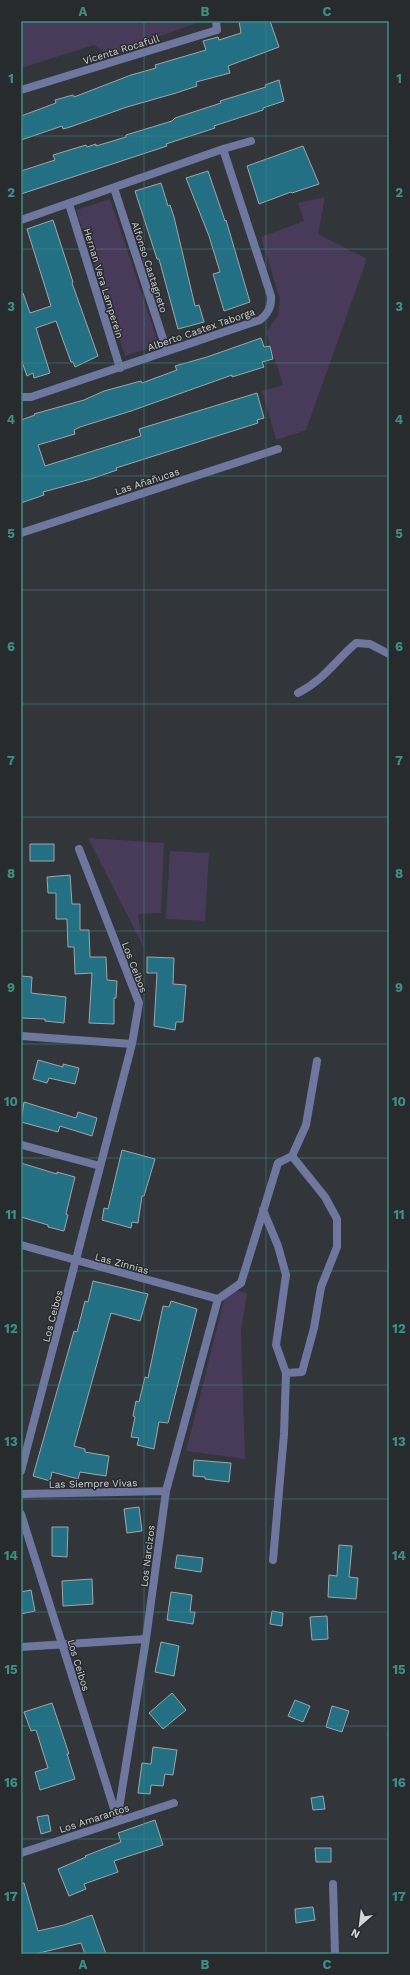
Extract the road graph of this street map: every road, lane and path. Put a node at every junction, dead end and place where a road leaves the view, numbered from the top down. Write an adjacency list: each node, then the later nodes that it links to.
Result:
1 (216, 21): 2 (street, Vicenta Rocafull)
2 (21, 90)
3 (251, 141): 4 (street)
4 (223, 150): 5 (street); 8 (street, Alberto Castex Taborga)
5 (114, 188): 6 (street); 8 (street, Alfonso Castagneto)
6 (69, 204): 7 (street); 9 (street, Hernan Vera Lamperein)
7 (21, 220)
8 (167, 351): 9 (street, Alberto Castex Taborga)
9 (120, 368): 10 (street, Alberto Castex Taborga)
10 (21, 397)
11 (278, 449): 12 (street, Las Añañucas)
12 (21, 533)
13 (389, 654): 14 (street)
14 (298, 693)
15 (79, 849): 17 (street, Los Ceibos)
16 (21, 1036): 17 (street)
17 (132, 1044): 21 (street, Los Ceibos)
18 (317, 1062): 20 (street)
19 (22, 1145): 21 (street)
20 (292, 1156): 22 (street); 26 (street)
21 (100, 1166): 24 (street, Los Ceibos)
22 (263, 1210): 25 (street); 26 (street)
23 (21, 1245): 24 (street, Las Zinnias)
24 (77, 1261): 25 (street, Las Zinnias); 27 (street, Los Ceibos)
25 (218, 1299): 28 (street, Los Narcizos)
26 (286, 1373): 31 (street)
27 (21, 1471)
28 (166, 1491): 29 (street, Las Siempre Vivas); 32 (street, Los Narcizos)
29 (21, 1494)
30 (21, 1514): 33 (street, Los Ceibos)
31 (273, 1560)
32 (146, 1639): 33 (street); 36 (street, Los Narcizos)
33 (62, 1644): 34 (street); 36 (street, Los Ceibos)
34 (21, 1647)
35 (174, 1803): 36 (street, Los Amarantos)
36 (118, 1821): 37 (street, Los Amarantos)
37 (21, 1853)
38 (332, 1884): 39 (street)
39 (335, 1954)

